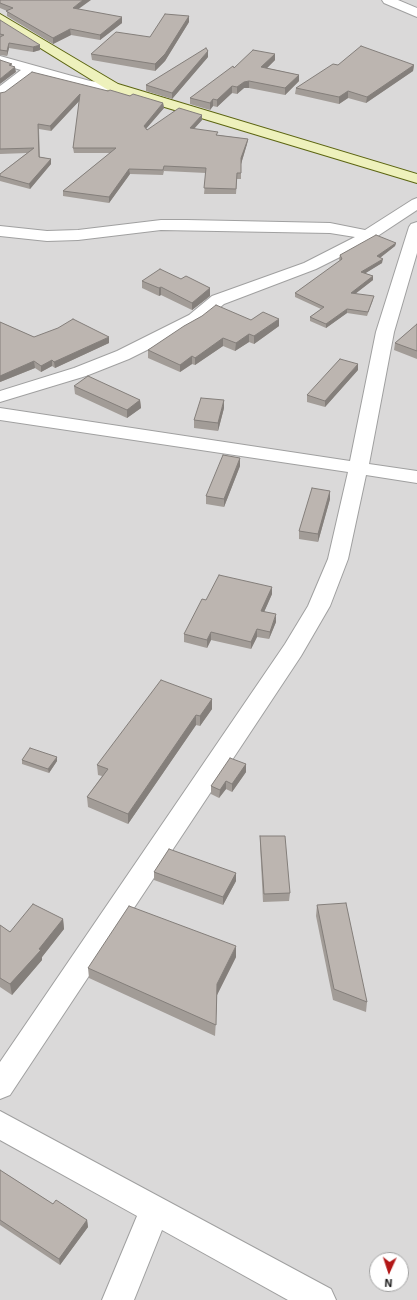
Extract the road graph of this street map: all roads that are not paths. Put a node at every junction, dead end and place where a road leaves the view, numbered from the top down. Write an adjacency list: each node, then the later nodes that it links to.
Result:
1 (388, 0): 2 (street)
2 (417, 13)
3 (0, 18): 6 (street)
4 (0, 60): 5 (street)
5 (31, 69): 6 (street); 7 (street)
6 (113, 87): 8 (street)
7 (0, 93)
8 (417, 179)
9 (417, 203): 12 (street)
10 (417, 227): 15 (street)
11 (0, 231): 12 (street)
12 (367, 236): 13 (street)
13 (0, 396)
14 (0, 414): 15 (street)
15 (358, 468): 16 (street); 17 (street)
16 (417, 477)
17 (0, 1086)
18 (0, 1125): 19 (street)
19 (155, 1210): 20 (street); 21 (street)
20 (118, 1300)
21 (320, 1300)

